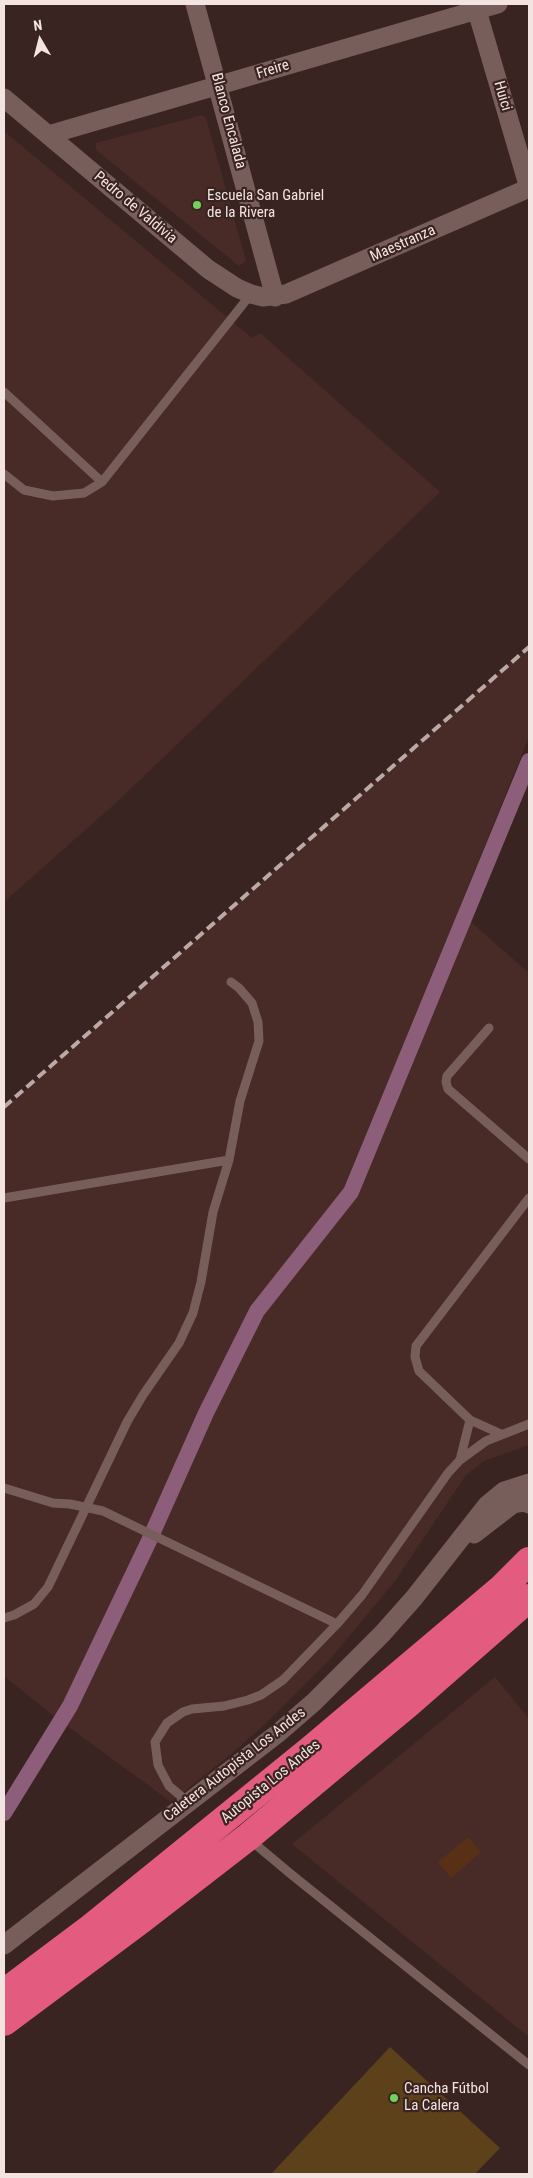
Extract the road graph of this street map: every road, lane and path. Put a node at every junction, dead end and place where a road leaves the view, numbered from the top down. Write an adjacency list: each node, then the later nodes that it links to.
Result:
1 (195, 4): 4 (street, Blanco Encalada)
2 (498, 4): 3 (street, Freire)
3 (476, 7): 4 (street, Freire); 7 (street, Huici)
4 (219, 86): 6 (street, Freire); 9 (street, Blanco Encalada)
5 (4, 98): 6 (street, Pedro de Valdivia)
6 (48, 136): 8 (street, Pedro de Valdivia)
7 (529, 188): 9 (street, Maestranza)
8 (251, 294): 9 (street, Pedro de Valdivia); 12 (lane)
9 (275, 297)
10 (4, 392): 12 (lane)
11 (4, 474): 12 (lane)
12 (102, 482)
13 (231, 982): 16 (lane)
14 (489, 1028): 15 (lane)
15 (529, 1159)
16 (230, 1160): 17 (lane); 26 (lane)
17 (4, 1198)
18 (529, 1198): 19 (lane)
19 (470, 1420): 21 (lane); 22 (lane)
20 (529, 1424): 21 (lane)
21 (501, 1434): 22 (lane)
22 (460, 1460): 33 (lane)
23 (529, 1483): 28 (street, Caletera Autopista Los Andes)
24 (4, 1488): 26 (lane)
25 (529, 1504): 28 (street, Caletera Autopista Los Andes)
26 (88, 1507): 32 (lane); 33 (lane)
27 (529, 1550): 30 (highway)
28 (443, 1560): 34 (street, Caletera Autopista Los Andes)
29 (529, 1561): 30 (highway, Autopista Los Andes)
30 (502, 1588): 37 (highway, Autopista Los Andes)
31 (529, 1598): 35 (highway, Autopista Los Andes)
32 (4, 1618)
33 (337, 1624): 34 (lane)
34 (188, 1802): 36 (street, Caletera Autopista Los Andes)
35 (248, 1837): 38 (highway, Autopista Los Andes); 39 (lane)
36 (4, 1945)
37 (4, 1993)
38 (4, 2022)
39 (529, 2064)

